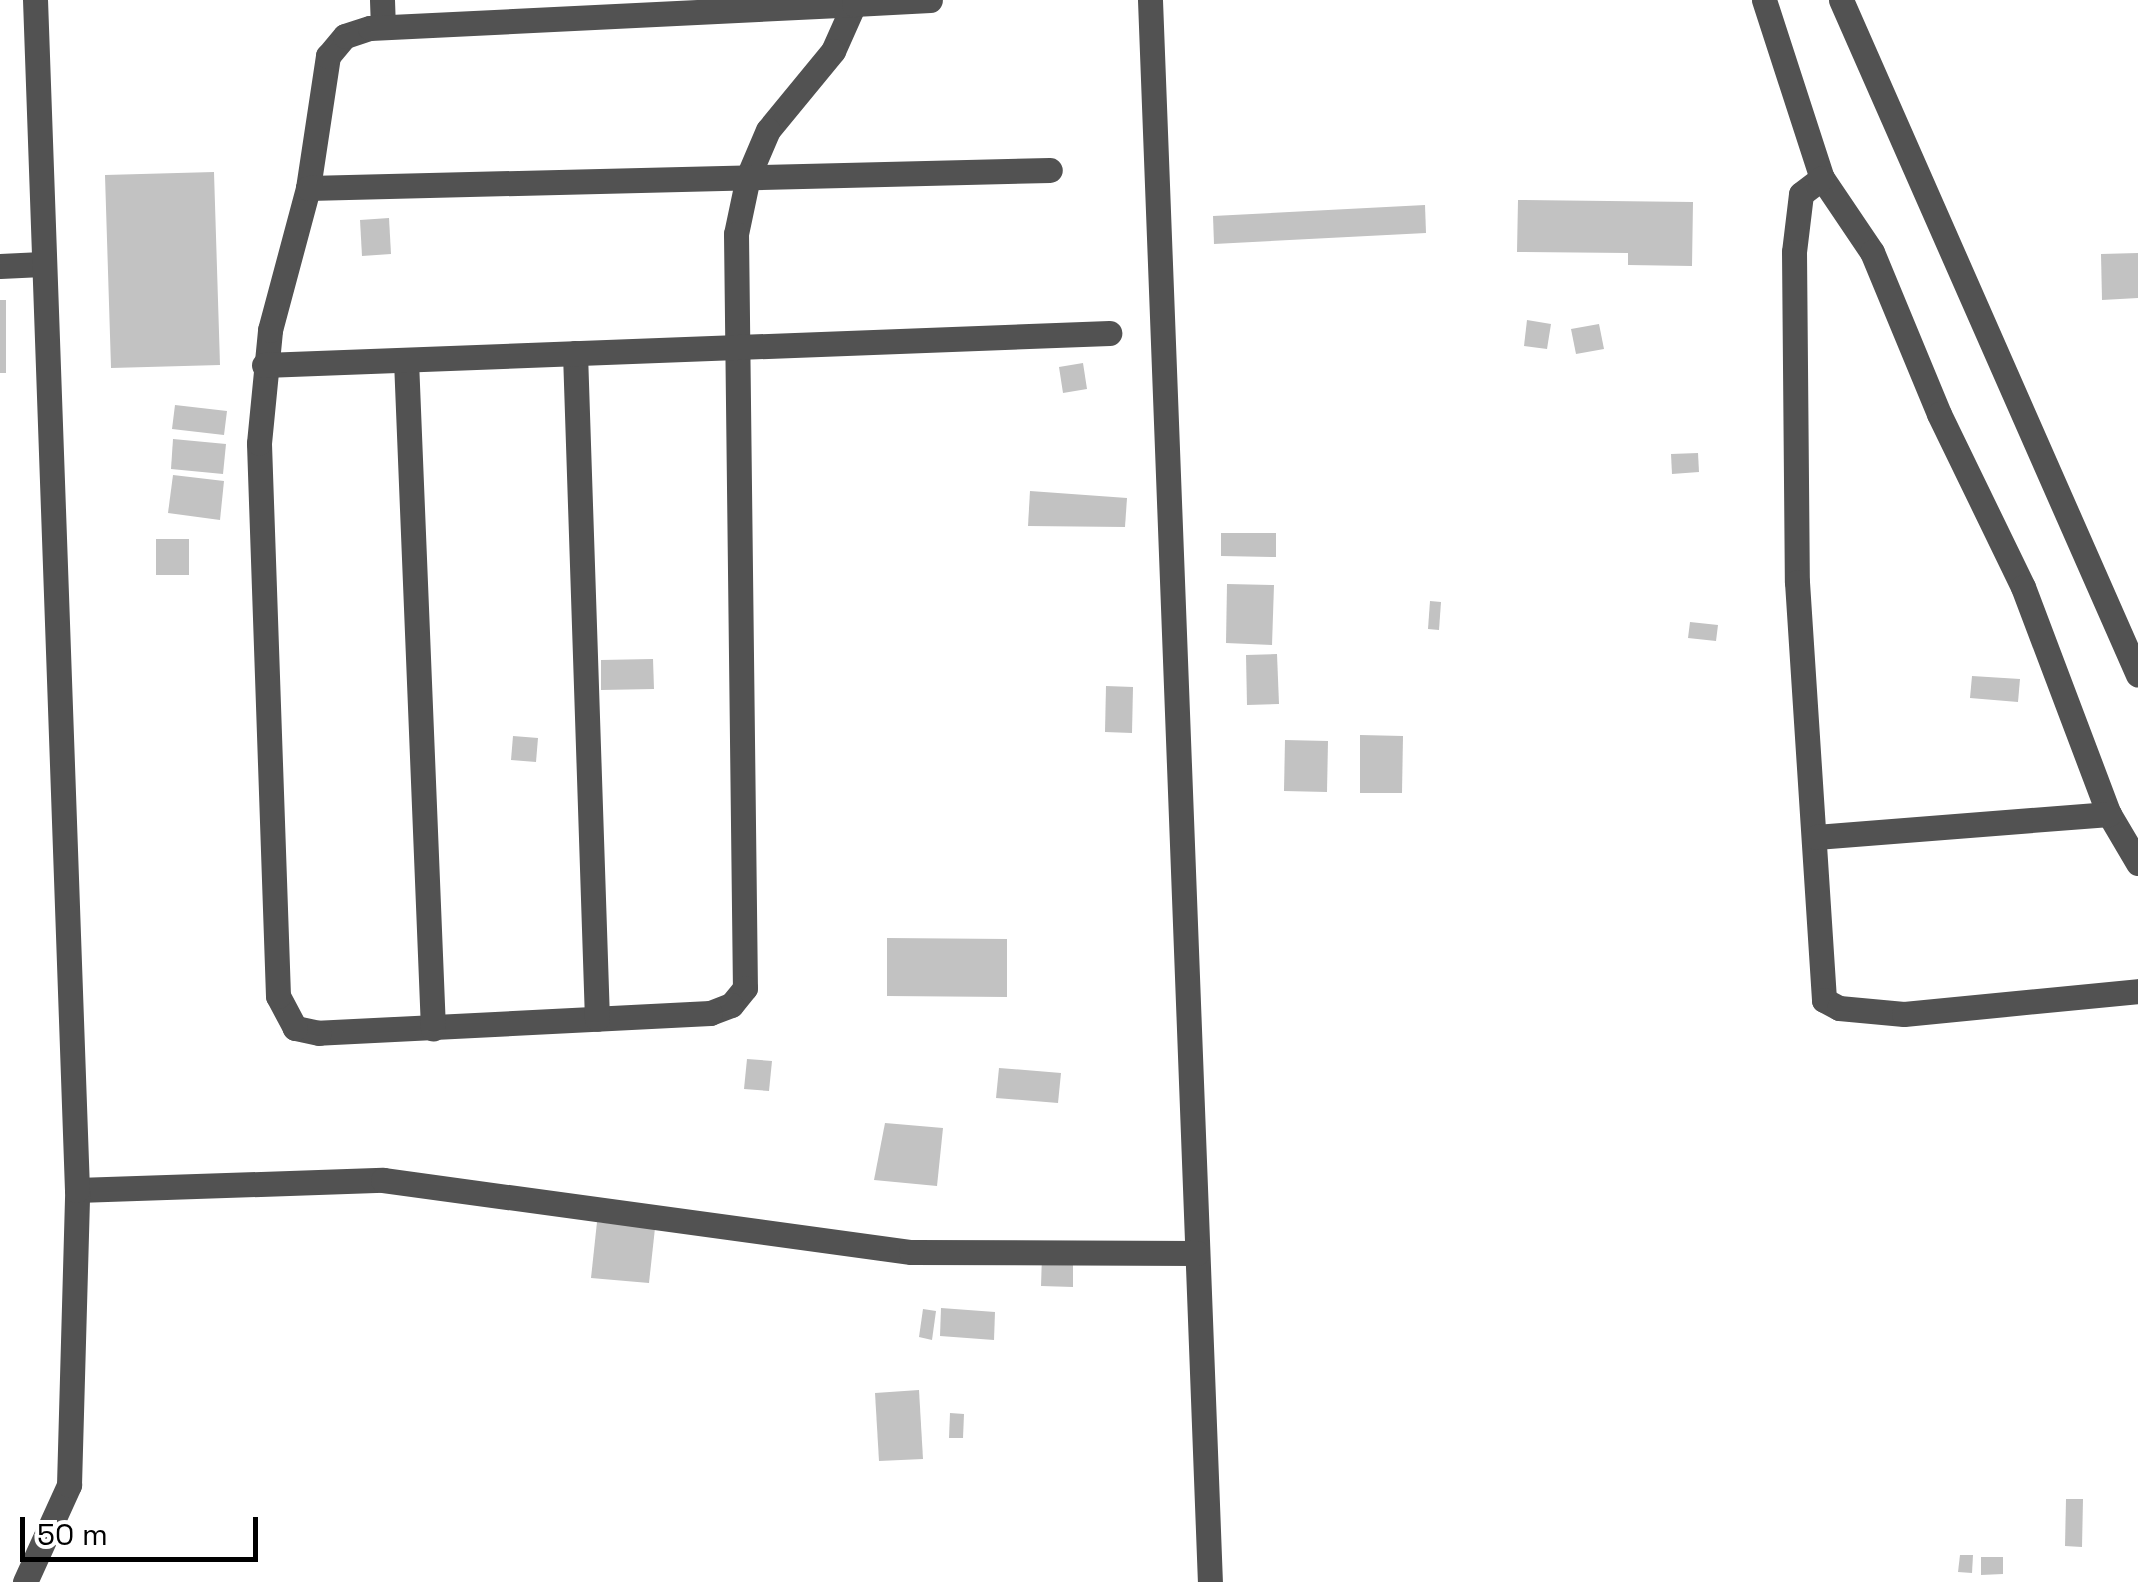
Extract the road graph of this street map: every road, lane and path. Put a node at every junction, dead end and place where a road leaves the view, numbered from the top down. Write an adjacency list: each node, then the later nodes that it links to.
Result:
1 (35, 0): 14 (street)
2 (382, 0): 9 (street)
3 (930, 0): 7 (street)
4 (1150, 0): 29 (street)
5 (1764, 0): 12 (street)
6 (1841, 0): 21 (street)
7 (854, 4): 8 (street); 11 (street)
8 (739, 5): 9 (street)
9 (382, 27): 13 (street)
10 (1050, 170): 11 (street)
11 (748, 177): 13 (street); 17 (street)
12 (1822, 178): 22 (street); 23 (street)
13 (308, 188): 20 (street)
14 (42, 264): 15 (street); 28 (street)
15 (0, 266)
16 (1109, 333): 17 (street)
17 (735, 348): 18 (street); 26 (street)
18 (575, 354): 19 (street); 26 (street)
19 (406, 360): 20 (street); 27 (street)
20 (264, 366): 27 (street)
21 (2138, 675)
22 (2110, 814): 23 (street); 24 (street)
23 (1816, 837): 25 (street)
24 (2138, 863)
25 (2138, 991)
26 (597, 1019): 27 (street)
27 (433, 1028)
28 (78, 1190): 29 (street); 30 (street)
29 (1197, 1252): 31 (street)
30 (25, 1582)
31 (1210, 1582)

